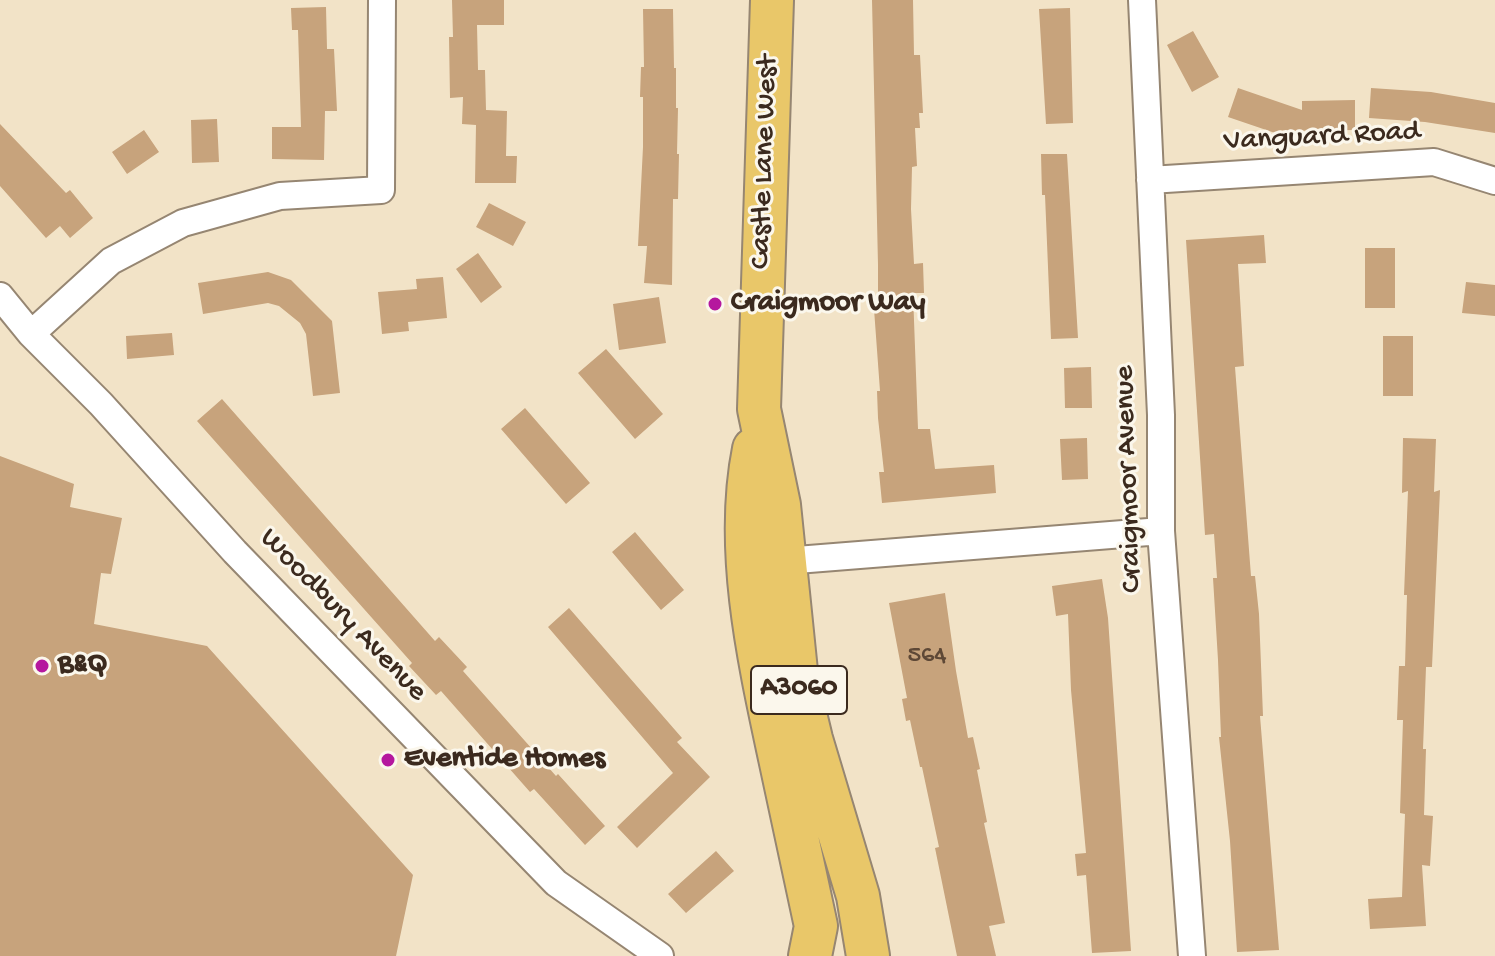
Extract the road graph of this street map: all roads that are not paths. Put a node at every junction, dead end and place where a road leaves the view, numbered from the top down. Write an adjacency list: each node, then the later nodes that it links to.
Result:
1 (382, 0): 7 (street)
2 (772, 0): 8 (main road, Castle Lane West / A3060)
3 (1142, 0): 4 (street, Craigmoor Avenue)
4 (1150, 180): 5 (street, Vanguard Road); 9 (street, Craigmoor Avenue)
5 (1495, 181)
6 (0, 296): 7 (street, Woodbury Avenue)
7 (31, 334): 11 (street, Woodbury Avenue)
8 (760, 419): 10 (main road, Castle Lane West / A3060); 12 (main road, Castle Lane West / A3060)
9 (1161, 531): 10 (street); 14 (street, Craigmoor Avenue)
10 (784, 561): 13 (main road, Castle Lane West / A3060)
11 (660, 956)
12 (810, 956)
13 (868, 956)
14 (1192, 956)

